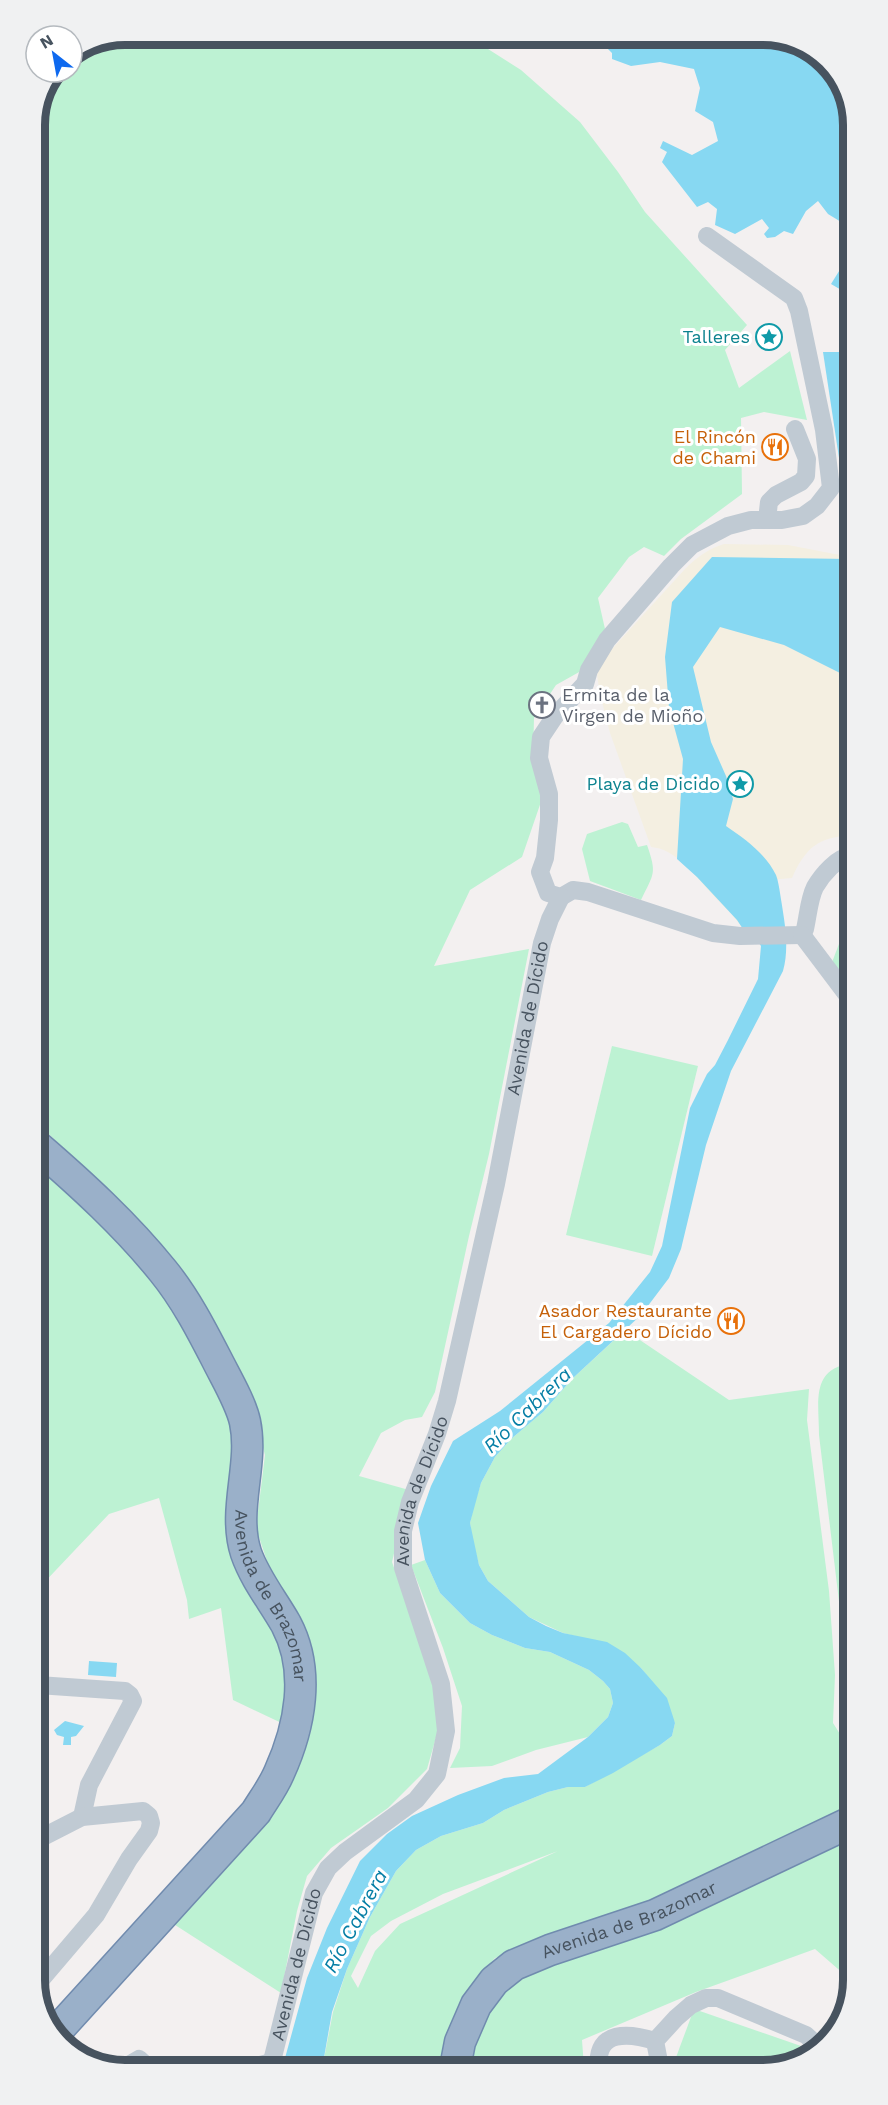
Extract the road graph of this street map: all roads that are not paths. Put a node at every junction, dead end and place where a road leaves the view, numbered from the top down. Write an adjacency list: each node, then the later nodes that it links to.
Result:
1 (707, 236): 3 (street)
2 (795, 429): 3 (street)
3 (767, 520): 5 (street)
4 (843, 857): 6 (street)
5 (561, 897): 6 (street); 17 (street, Avenida de Dícido)
6 (802, 935): 7 (street)
7 (843, 989)
8 (45, 1153): 14 (highway, Avenida de Brazomar)
9 (45, 1685): 10 (street)
10 (82, 1817): 12 (street); 13 (street)
11 (843, 1826): 18 (highway, Avenida de Brazomar)
12 (45, 1836)
13 (45, 1975)
14 (60, 2027)
15 (655, 2041): 16 (street); 19 (street); 20 (street)
16 (814, 2042)
17 (272, 2060)
18 (457, 2060)
19 (599, 2060)
20 (659, 2060)

